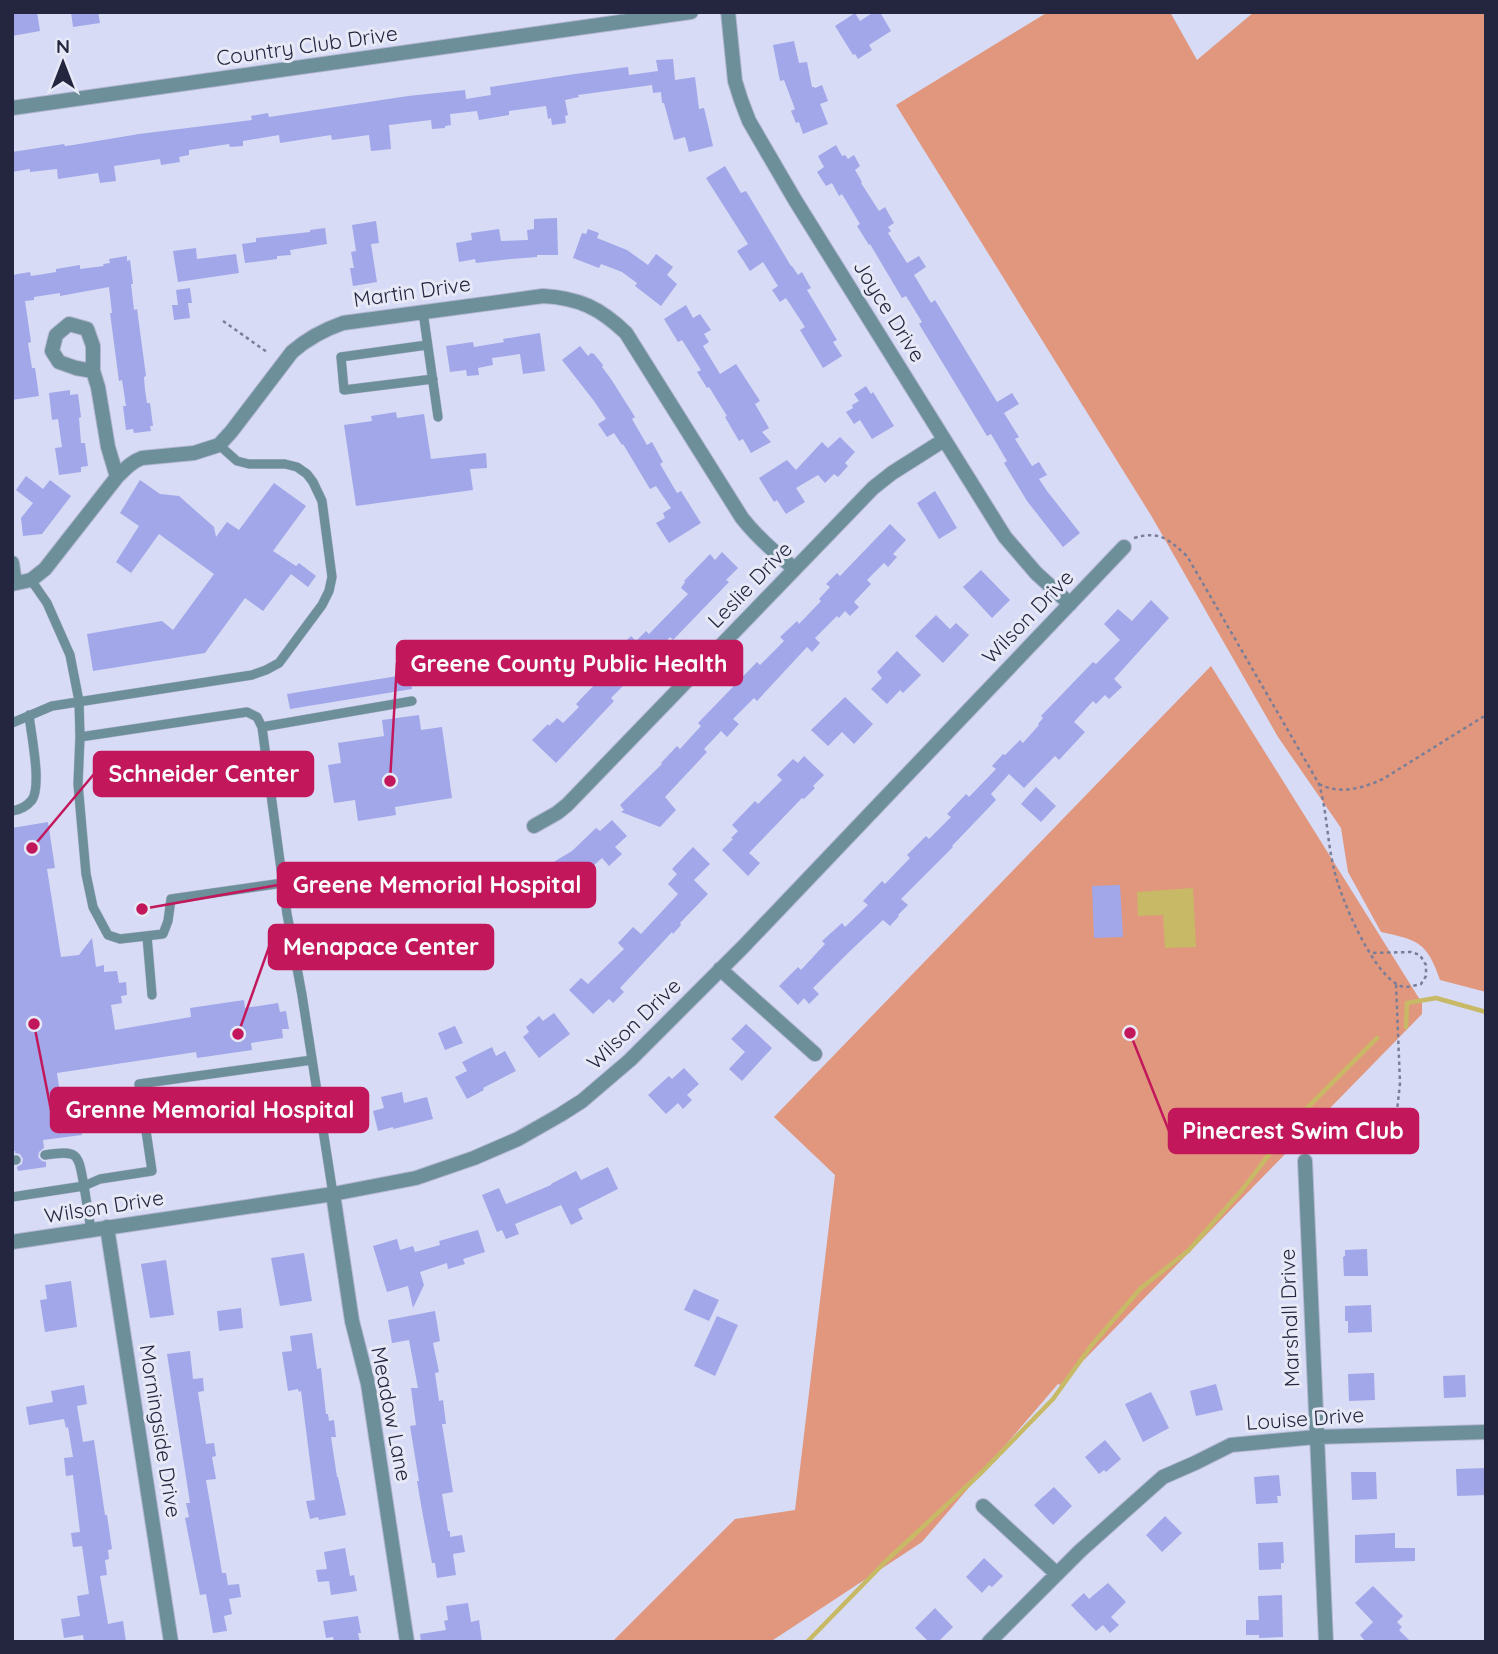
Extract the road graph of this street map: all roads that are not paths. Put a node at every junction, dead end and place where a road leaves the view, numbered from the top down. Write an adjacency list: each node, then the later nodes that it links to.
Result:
1 (691, 12): 3 (street, Country Club Drive)
2 (728, 12): 9 (street, Joyce Drive)
3 (12, 108)
4 (423, 312): 5 (lane); 10 (street, Martin Drive); 14 (street, Martin Drive)
5 (427, 345): 7 (lane); 7 (lane)
6 (93, 371): 11 (street)
7 (433, 379): 8 (lane)
8 (438, 417)
9 (944, 440): 14 (street, Leslie Drive); 17 (street, Joyce Drive)
10 (219, 445): 11 (street); 18 (lane)
11 (117, 477): 15 (street)
12 (1124, 547): 17 (street, Wilson Drive)
13 (12, 563): 16 (street)
14 (795, 569): 25 (street, Leslie Drive)
15 (31, 580): 16 (street); 18 (lane)
16 (14, 584)
17 (1070, 604): 28 (street, Wilson Drive)
18 (79, 701): 20 (lane); 23 (lane)
19 (412, 701): 22 (lane)
20 (29, 715): 21 (lane); 24 (lane)
21 (12, 723)
22 (262, 727): 23 (lane); 26 (lane)
23 (80, 737): 27 (lane)
24 (12, 811)
25 (534, 825)
26 (283, 883): 27 (lane); 31 (lane)
27 (147, 936): 29 (lane)
28 (720, 969): 30 (street); 35 (street, Wilson Drive)
29 (152, 995)
30 (815, 1054)
31 (312, 1060): 34 (lane); 35 (lane)
32 (45, 1155): 34 (lane)
33 (1305, 1161): 41 (street, Marshall Drive)
34 (84, 1186): 36 (lane); 38 (lane)
35 (333, 1194): 37 (street, Wilson Drive); 45 (street, Meadow Lane)
36 (12, 1197)
37 (107, 1227): 38 (street, Wilson Drive); 44 (street, Morningside Drive)
38 (91, 1230): 39 (street, Wilson Drive)
39 (12, 1242)
40 (1486, 1432): 41 (street, Louise Drive)
41 (1316, 1437): 43 (street, Louise Drive); 47 (street, Marshall Drive)
42 (983, 1506): 43 (street)
43 (1056, 1574): 46 (street, Louise Drive)
44 (171, 1642)
45 (407, 1642)
46 (989, 1642)
47 (1326, 1642)

